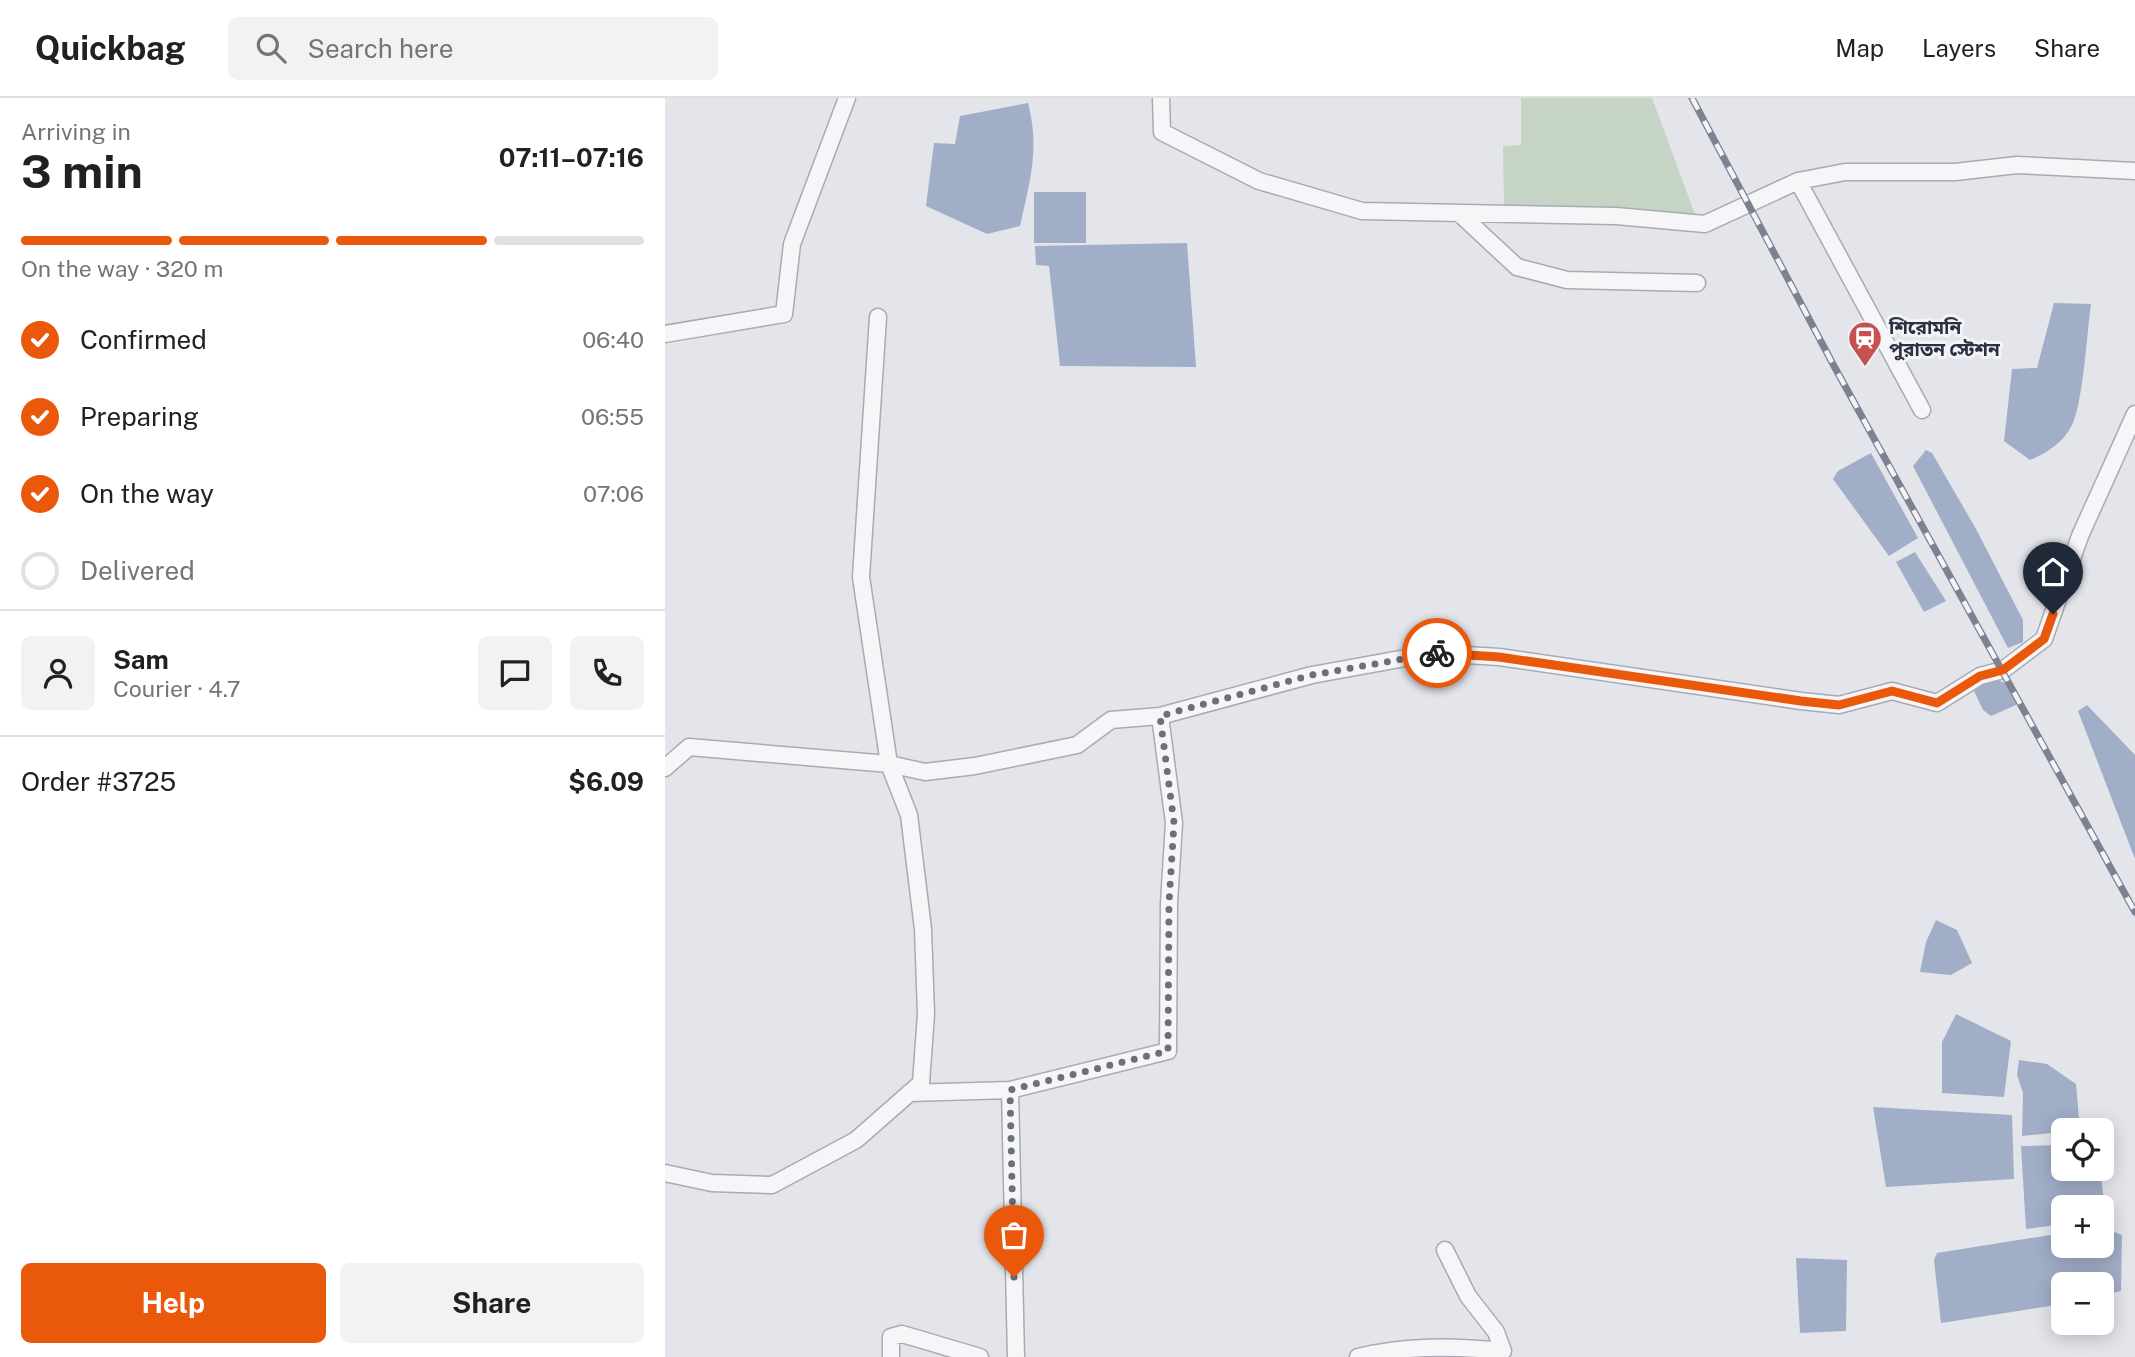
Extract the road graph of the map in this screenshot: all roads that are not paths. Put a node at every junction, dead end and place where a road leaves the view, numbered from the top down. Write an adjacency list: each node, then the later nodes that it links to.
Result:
1 (847, 98): 8 (street)
2 (1161, 98): 5 (street)
3 (2135, 171): 4 (street)
4 (1798, 181): 5 (street); 9 (street)
5 (1460, 214): 6 (street)
6 (1697, 283)
7 (878, 317): 12 (street)
8 (665, 334)
9 (1922, 410)
10 (2135, 414): 11 (street)
11 (1160, 716): 12 (street); 14 (street)
12 (889, 764): 13 (street); 15 (street)
13 (665, 768)
14 (1010, 1090): 15 (street); 20 (street)
15 (909, 1093): 16 (street)
16 (665, 1173)
17 (1444, 1250): 21 (street)
18 (891, 1357): 19 (street)
19 (979, 1357)
20 (1016, 1357)
21 (1358, 1357)

